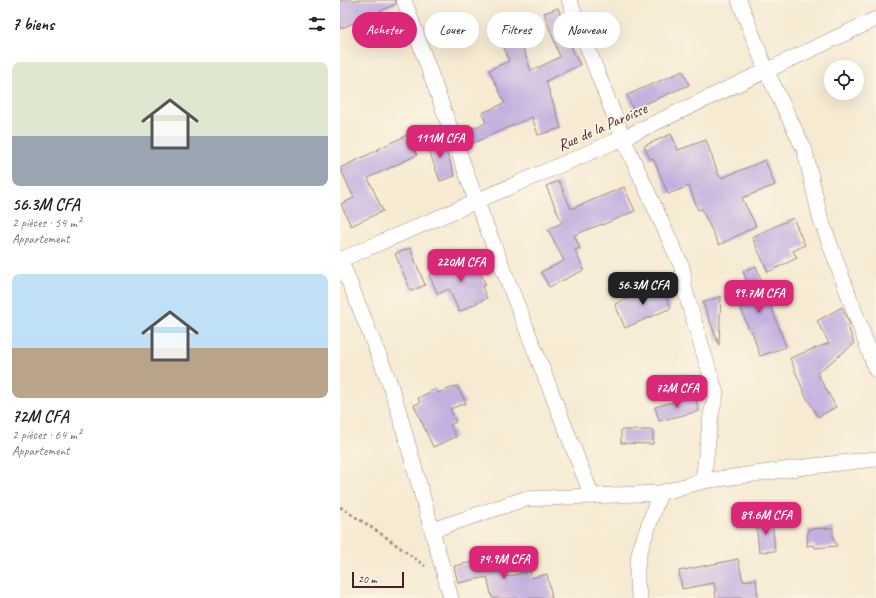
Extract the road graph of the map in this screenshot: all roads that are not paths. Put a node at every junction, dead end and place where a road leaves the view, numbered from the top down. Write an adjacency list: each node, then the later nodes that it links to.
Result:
1 (404, 0): 7 (street)
2 (569, 0): 6 (street)
3 (739, 0): 5 (street)
4 (876, 19): 5 (street, Rue de la Paroisse)
5 (766, 70): 6 (street, Rue de la Paroisse); 9 (street)
6 (622, 138): 7 (street, Rue de la Paroisse); 11 (street)
7 (476, 200): 8 (street, Rue de la Paroisse); 13 (street)
8 (340, 259): 14 (street)
9 (876, 370)
10 (876, 459): 11 (street)
11 (703, 481): 12 (street)
12 (660, 493): 13 (street); 16 (street)
13 (592, 496): 14 (street)
14 (432, 530): 15 (street)
15 (451, 598)
16 (640, 598)

